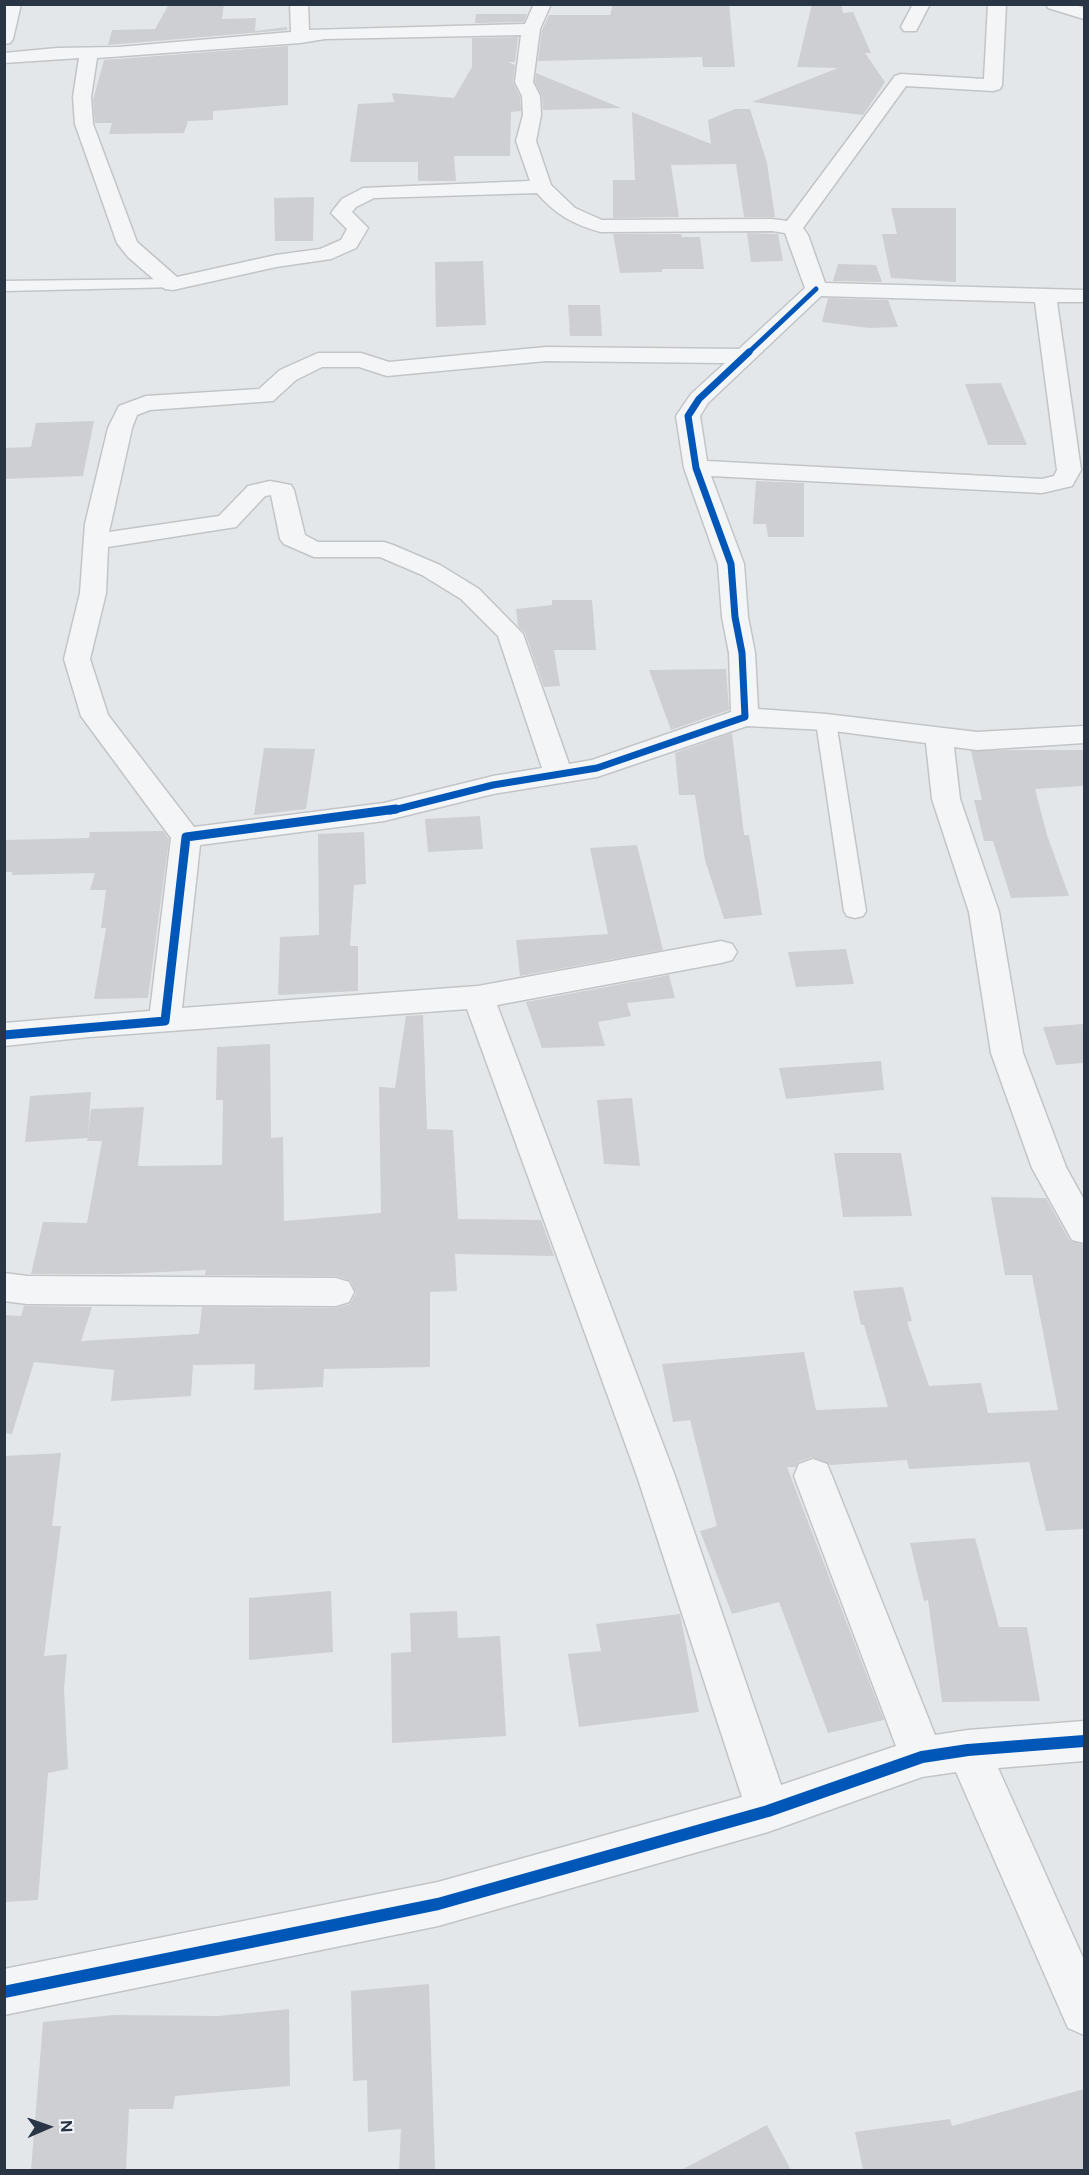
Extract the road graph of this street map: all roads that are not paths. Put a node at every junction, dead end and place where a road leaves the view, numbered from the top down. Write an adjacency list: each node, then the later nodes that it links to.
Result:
1 (12, 4): 11 (street)
2 (299, 4): 10 (street)
3 (543, 4): 9 (street)
4 (922, 4): 8 (street)
5 (997, 4): 15 (street)
6 (1054, 4): 7 (street)
7 (1084, 14)
8 (910, 27)
9 (531, 29): 10 (street); 14 (street)
10 (300, 38): 12 (street)
11 (4, 39)
12 (89, 53): 13 (street); 16 (street)
13 (4, 58)
14 (542, 187): 15 (street); 16 (street)
15 (792, 228): 18 (street)
16 (173, 284): 17 (lane)
17 (4, 286)
18 (816, 289): 19 (street); 21 (street)
19 (1045, 295): 20 (street); 22 (street)
20 (1084, 296)
21 (744, 356): 22 (street); 23 (street)
22 (696, 468): 24 (street)
23 (96, 541): 28 (street); 29 (street)
24 (745, 717): 25 (street); 28 (street)
25 (826, 722): 27 (street); 30 (lane)
26 (1084, 734): 27 (street)
27 (939, 736): 35 (street)
28 (558, 773): 29 (street)
29 (186, 837): 33 (street)
30 (855, 911)
31 (721, 952): 32 (street)
32 (478, 997): 33 (street); 42 (street)
33 (165, 1021): 34 (street)
34 (4, 1035)
35 (1084, 1230)
36 (4, 1287): 37 (street)
37 (336, 1292)
38 (813, 1476): 41 (street)
39 (1084, 1741): 40 (street)
40 (968, 1750): 41 (street); 44 (street)
41 (921, 1757): 42 (street)
42 (768, 1811): 43 (street)
43 (4, 1992)
44 (1084, 2012)

